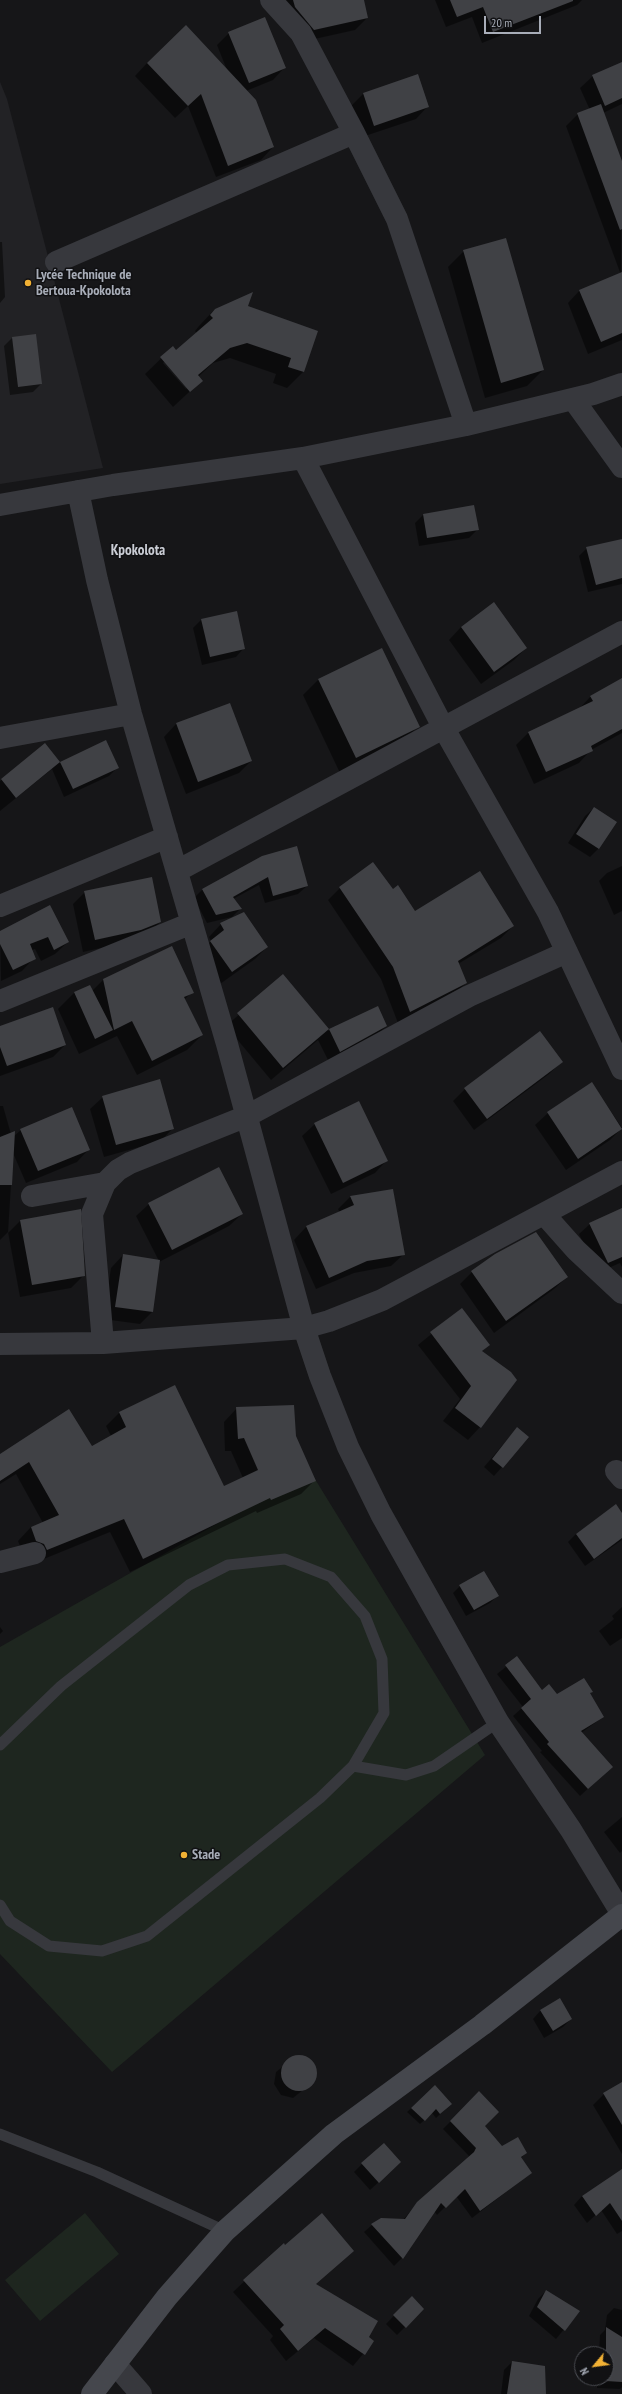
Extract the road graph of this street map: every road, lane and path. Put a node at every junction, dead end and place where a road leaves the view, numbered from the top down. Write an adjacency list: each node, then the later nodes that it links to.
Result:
1 (271, 0): 2 (street)
2 (354, 133): 3 (street); 6 (street)
3 (56, 262)
4 (622, 384): 5 (street)
5 (573, 399): 6 (street); 8 (street)
6 (466, 425): 7 (street)
7 (304, 458): 9 (street); 13 (street)
8 (622, 467)
9 (78, 491): 10 (street); 12 (street)
10 (0, 505)
11 (622, 632): 13 (street)
12 (131, 714): 14 (street); 15 (street)
13 (443, 727): 16 (street); 19 (street)
14 (0, 738)
15 (167, 837): 16 (street); 17 (street)
16 (177, 871): 18 (street)
17 (0, 906)
18 (192, 923): 20 (street); 22 (street)
19 (567, 952): 21 (street); 22 (street)
20 (0, 1001)
21 (622, 1069)
22 (247, 1116): 24 (street); 28 (street)
23 (622, 1172): 26 (street)
24 (104, 1182): 25 (street); 29 (street)
25 (32, 1196)
26 (544, 1214): 27 (street); 28 (street)
27 (622, 1292)
28 (304, 1328): 29 (street); 33 (street)
29 (103, 1343): 30 (street)
30 (0, 1344)
31 (34, 1553): 32 (street)
32 (0, 1562)
33 (498, 1722): 35 (lane); 37 (street)
34 (0, 1745): 35 (lane)
35 (353, 1766): 36 (lane)
36 (0, 1905)
37 (622, 1915): 39 (main road)
38 (0, 2134): 39 (lane)
39 (225, 2231): 40 (main road)
40 (115, 2364): 41 (main road); 42 (street)
41 (92, 2394)
42 (141, 2394)

